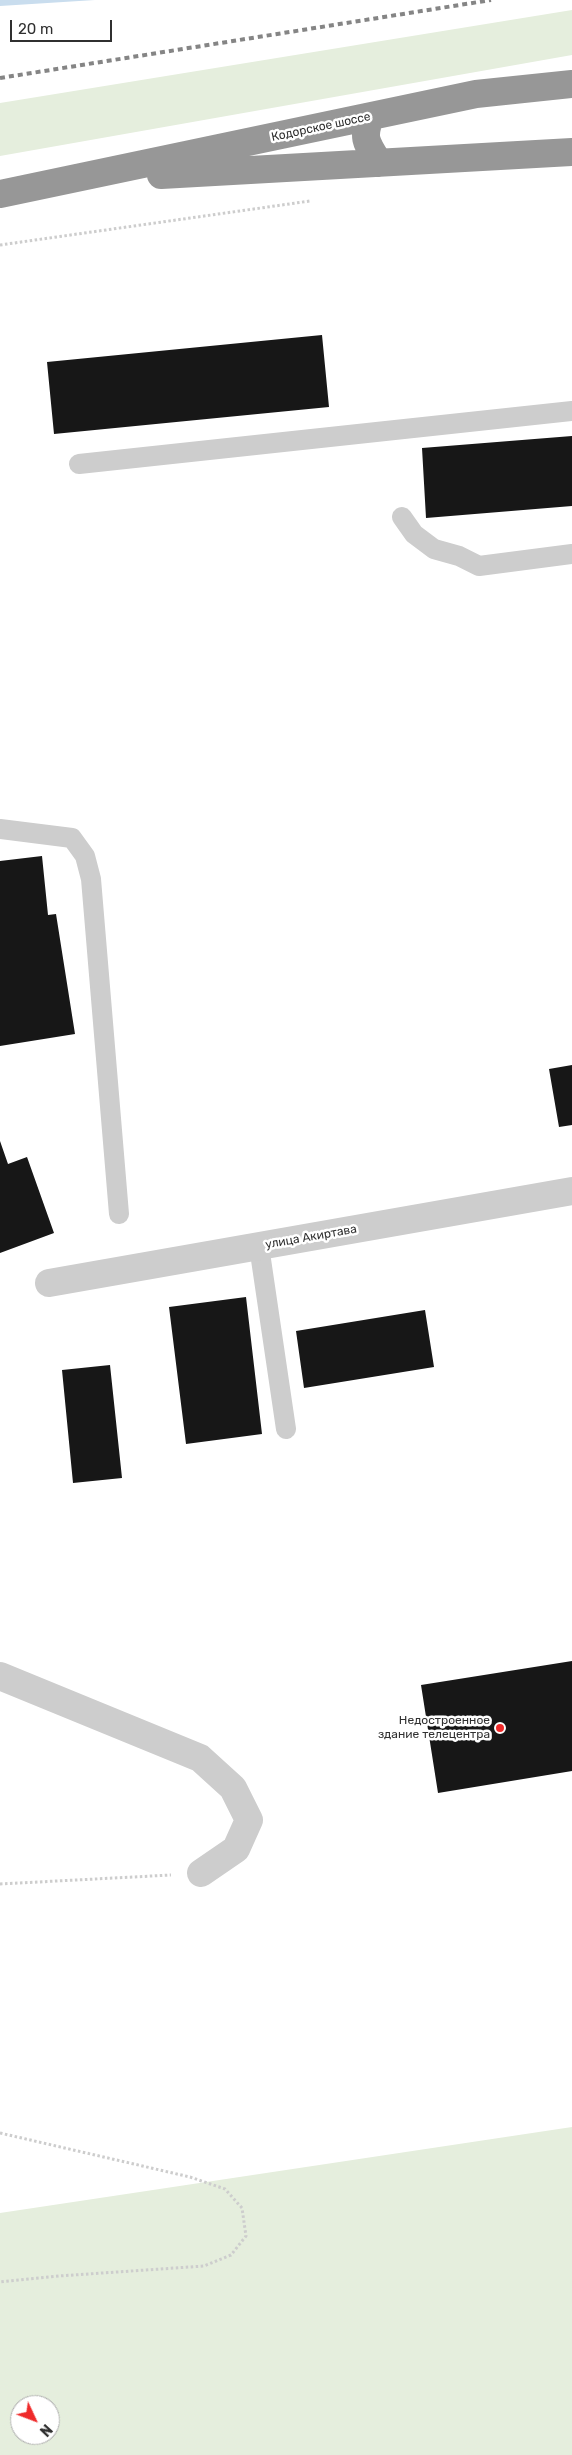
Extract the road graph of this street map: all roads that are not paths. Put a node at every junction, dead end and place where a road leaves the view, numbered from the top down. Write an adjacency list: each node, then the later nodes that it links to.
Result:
1 (572, 84): 2 (highway, Кодорское шоссе)
2 (371, 116): 4 (highway); 5 (highway, Кодорское шоссе)
3 (572, 152): 4 (highway, Кодорское шоссе)
4 (379, 163): 5 (highway, Кодорское шоссе)
5 (72, 180): 6 (highway, Кодорское шоссе)
6 (0, 194)
7 (572, 411): 8 (lane)
8 (79, 464)
9 (402, 517): 10 (lane)
10 (572, 554)
11 (0, 830): 13 (lane)
12 (572, 1191): 14 (street, улица Акиртава)
13 (120, 1214)
14 (259, 1246): 15 (street, улица Акиртава); 16 (lane)
15 (50, 1283)
16 (286, 1429)
17 (0, 1676): 18 (street)
18 (201, 1873)

